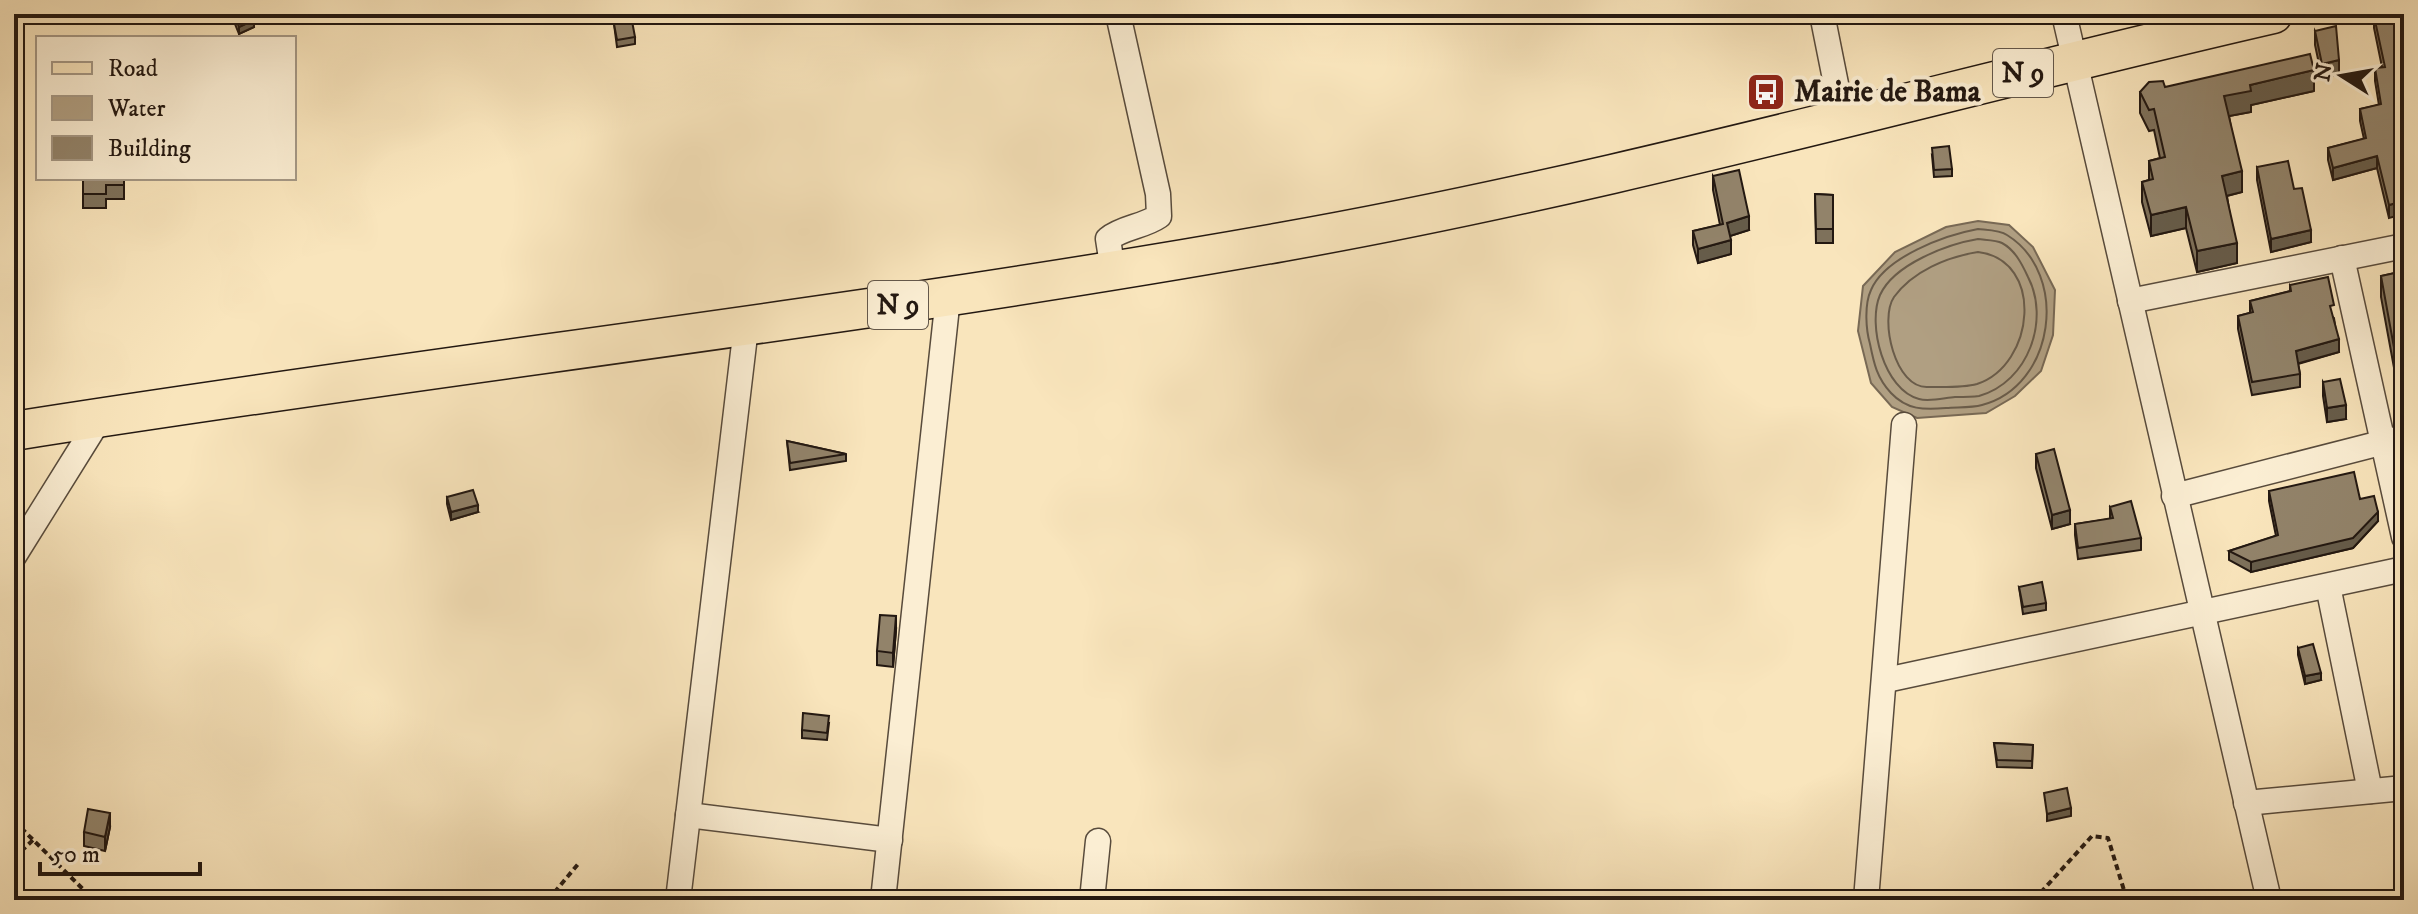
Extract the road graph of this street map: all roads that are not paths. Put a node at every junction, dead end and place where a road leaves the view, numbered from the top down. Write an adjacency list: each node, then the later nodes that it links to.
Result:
1 (1118, 14): 9 (street)
2 (1822, 14): 6 (street)
3 (2064, 14): 5 (street)
4 (2273, 14): 5 (main road, N 9)
5 (2075, 59): 6 (main road, N 9); 11 (street)
6 (1843, 119): 9 (main road, N 9)
7 (2404, 246): 8 (street)
8 (2342, 258): 11 (street); 16 (street)
9 (1113, 271): 10 (main road, N 9)
10 (948, 297): 12 (main road, N 9); 28 (street)
11 (2130, 301): 17 (street)
12 (746, 327): 13 (main road, N 9); 27 (street)
13 (100, 418): 15 (main road, N 9); 19 (street)
14 (1904, 425): 23 (street)
15 (14, 431)
16 (2393, 439): 17 (street); 18 (street)
17 (2174, 496): 22 (street)
18 (2404, 537)
19 (14, 556)
20 (2404, 569): 21 (street)
21 (2328, 586): 22 (street); 25 (street)
22 (2200, 614): 23 (street); 26 (street)
23 (1886, 680): 33 (street)
24 (2404, 788): 25 (street)
25 (2370, 791): 26 (street)
26 (2246, 803): 34 (street)
27 (688, 815): 28 (street); 30 (street)
28 (890, 840): 31 (street)
29 (1098, 841): 32 (street)
30 (678, 900)
31 (883, 900)
32 (1092, 900)
33 (1866, 900)
34 (2269, 900)

